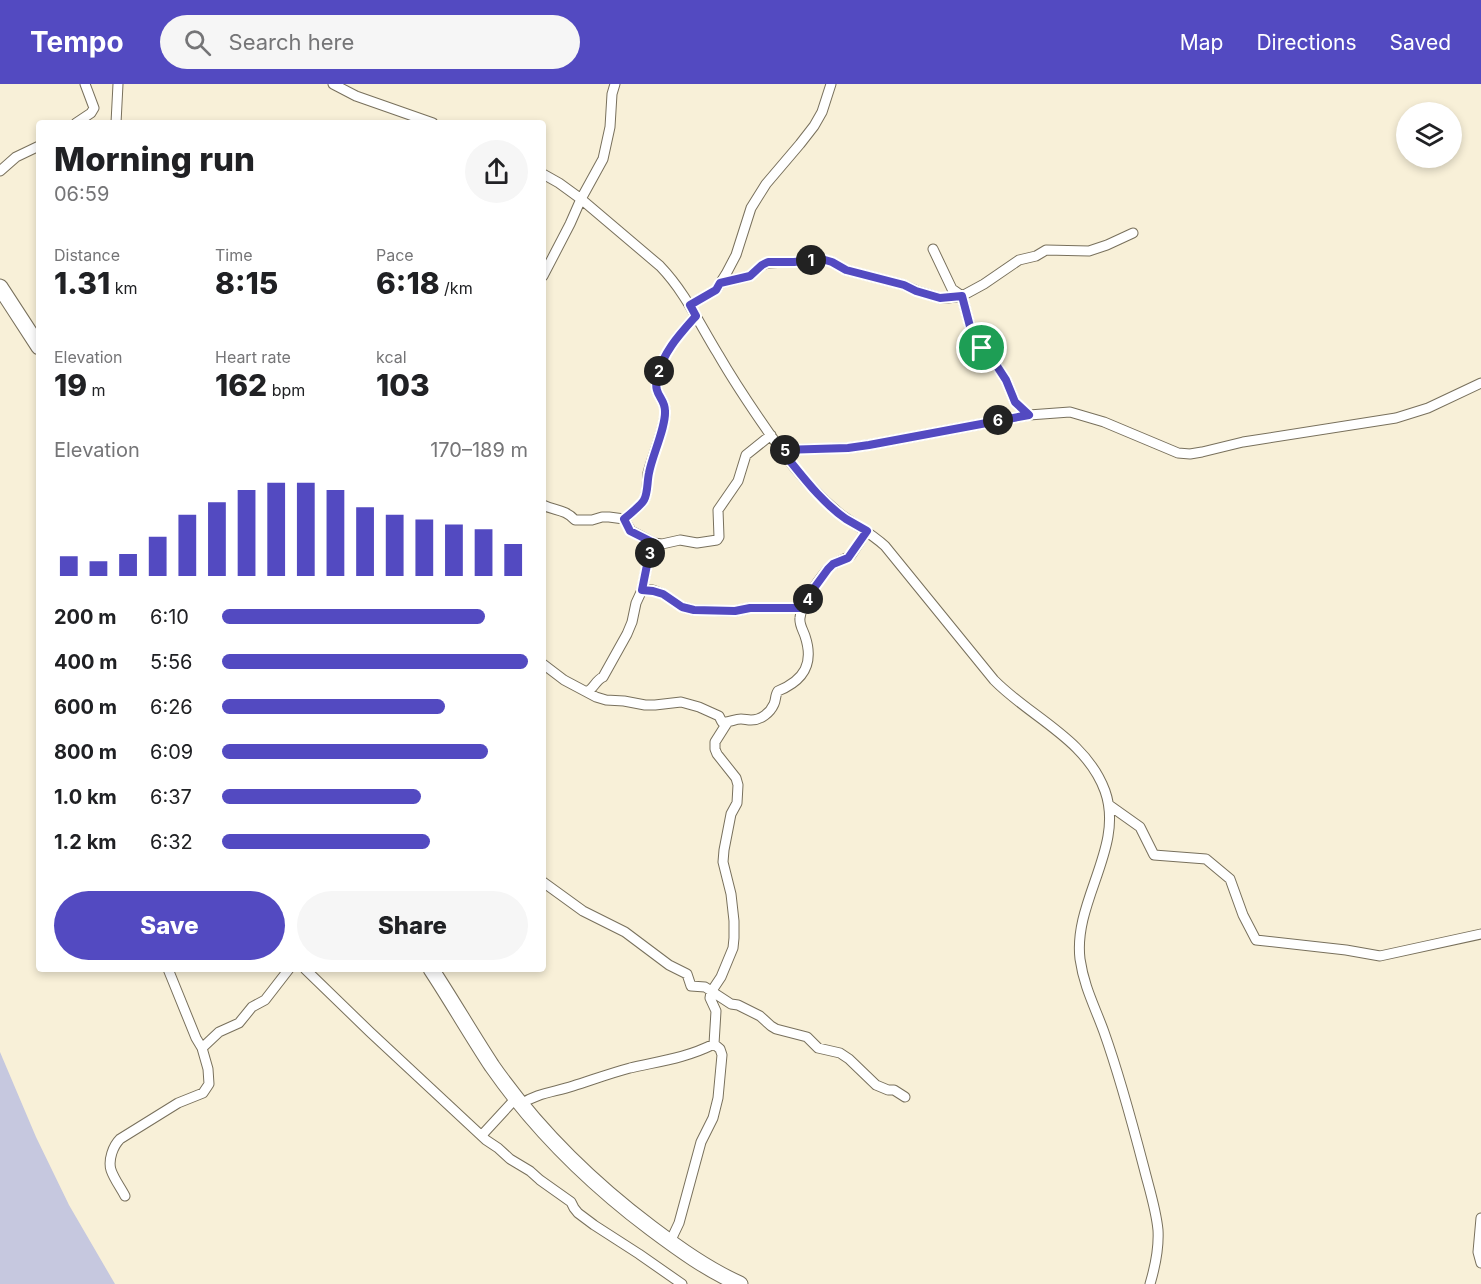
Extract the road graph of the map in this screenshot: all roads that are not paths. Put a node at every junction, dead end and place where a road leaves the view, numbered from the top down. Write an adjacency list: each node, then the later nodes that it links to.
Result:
1 (85, 84): 6 (street)
2 (118, 84): 7 (street)
3 (333, 84): 8 (street)
4 (615, 84): 12 (street)
5 (831, 84): 16 (street)
6 (80, 120)
7 (116, 120)
8 (424, 120)
9 (36, 148): 10 (street)
10 (0, 171)
11 (546, 176): 12 (street)
12 (581, 199): 15 (street); 19 (street)
13 (1133, 233): 18 (street)
14 (933, 249): 18 (street)
15 (546, 270)
16 (720, 283): 18 (street); 19 (street)
17 (0, 287): 21 (highway)
18 (962, 296): 23 (street)
19 (690, 305): 20 (street)
20 (696, 316): 24 (street); 27 (street)
21 (36, 342)
22 (1481, 383): 23 (street)
23 (1029, 415): 25 (street)
24 (771, 435): 25 (street); 29 (street)
25 (781, 450): 28 (street)
26 (546, 506): 27 (street)
27 (624, 519): 29 (street)
28 (867, 531): 31 (street); 35 (street)
29 (654, 543): 30 (street)
30 (642, 590): 31 (street); 33 (street)
31 (803, 608): 34 (street)
32 (546, 666): 33 (street)
33 (588, 691): 34 (street)
34 (727, 723): 42 (street)
35 (1109, 804): 37 (street); 54 (street)
36 (546, 884): 42 (street)
37 (1481, 934)
38 (169, 972): 44 (street)
39 (287, 972): 44 (street)
40 (308, 972): 47 (street)
41 (433, 972): 46 (highway)
42 (711, 992): 43 (street); 45 (street)
43 (714, 1044): 46 (street); 50 (street)
44 (202, 1048): 48 (street)
45 (905, 1097)
46 (519, 1101): 47 (street); 50 (highway)
47 (482, 1135): 52 (street)
48 (125, 1196)
49 (1481, 1218): 51 (street)
50 (670, 1242): 53 (highway)
51 (1481, 1263)
52 (682, 1284)
53 (740, 1284)
54 (1150, 1284)

